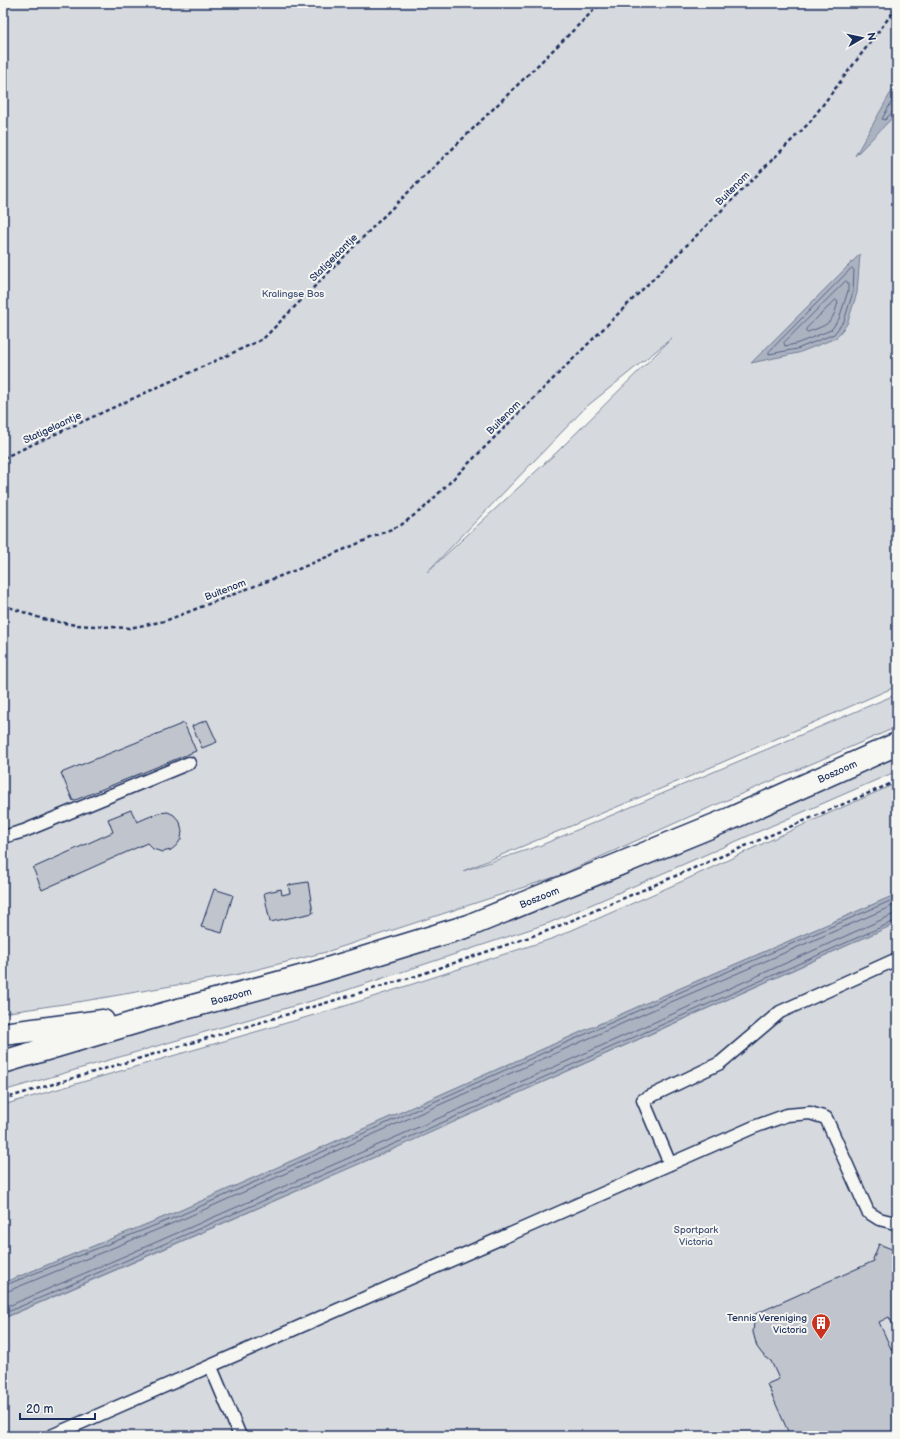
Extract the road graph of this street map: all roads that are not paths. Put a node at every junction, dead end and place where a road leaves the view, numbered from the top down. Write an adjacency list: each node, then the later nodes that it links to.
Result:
1 (897, 744): 5 (main road, Boszoom)
2 (188, 763): 3 (lane)
3 (3, 837)
4 (897, 959): 8 (lane)
5 (168, 1013): 6 (main road, Boszoom); 7 (main road, Boszoom)
6 (3, 1034)
7 (3, 1062)
8 (670, 1164): 9 (lane); 10 (lane)
9 (897, 1222)
10 (211, 1367): 11 (lane); 12 (lane)
11 (52, 1436)
12 (240, 1436)

